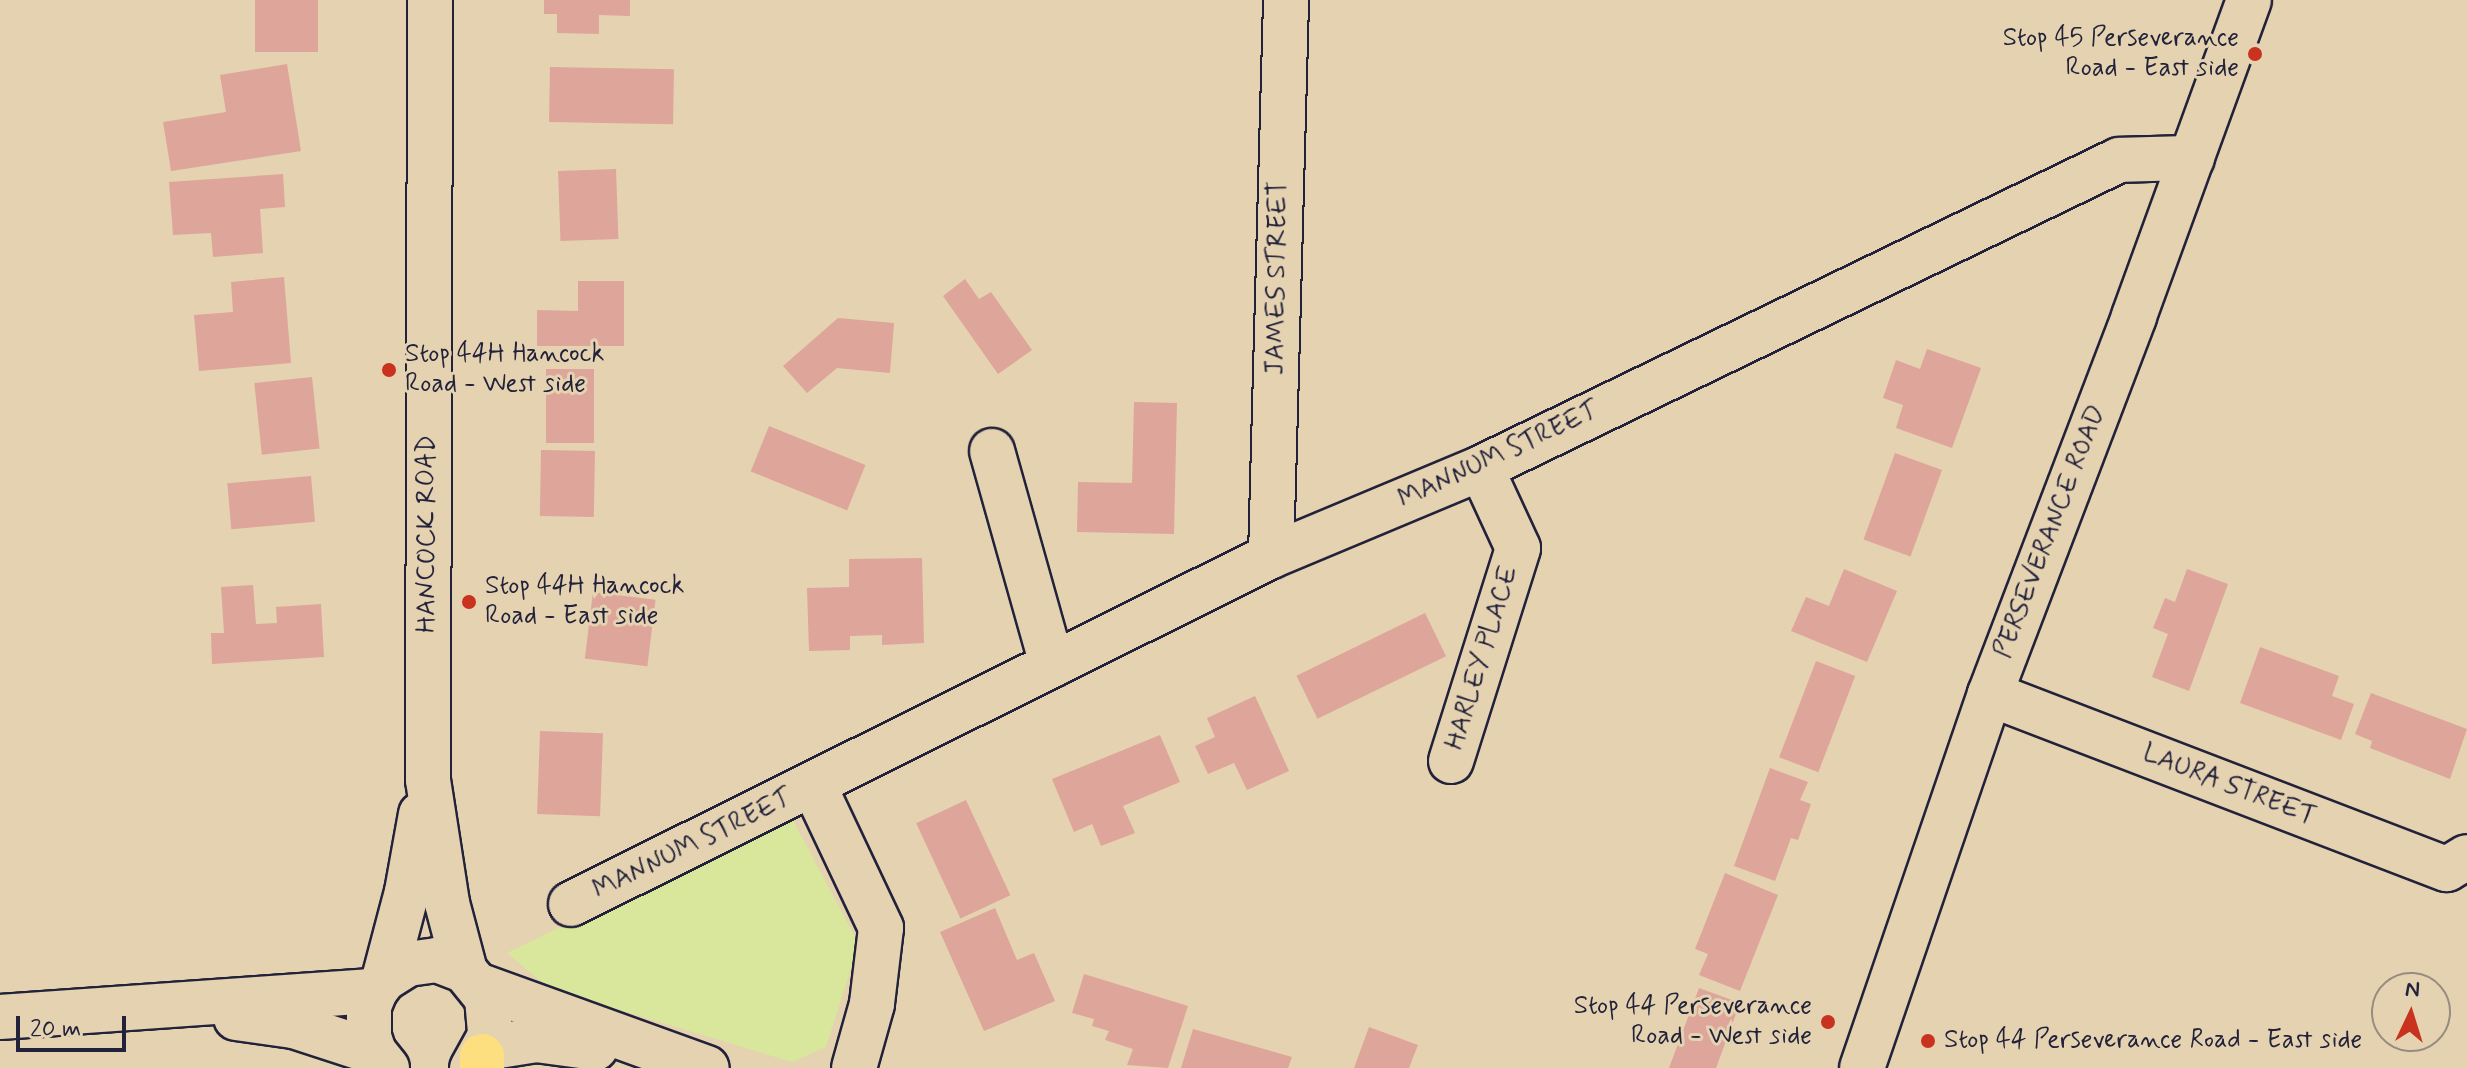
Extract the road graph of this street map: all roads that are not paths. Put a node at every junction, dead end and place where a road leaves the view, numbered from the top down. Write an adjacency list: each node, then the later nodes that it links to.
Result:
1 (430, 0): 11 (street, HANCOCK ROAD)
2 (1286, 0): 7 (street, JAMES STREET)
3 (2249, 0): 4 (street, PERSEVERANCE ROAD)
4 (2192, 158): 6 (street, MANNUM STREET); 9 (street, PERSEVERANCE ROAD)
5 (992, 451): 8 (street)
6 (1481, 468): 7 (street, MANNUM STREET); 10 (street, HARLEY PLACE)
7 (1271, 556): 8 (street, MANNUM STREET)
8 (1052, 665): 12 (street, MANNUM STREET)
9 (1990, 694): 13 (street, LAURA STREET); 23 (street, PERSEVERANCE ROAD)
10 (1451, 761)
11 (428, 780): 15 (street, HANCOCK ROAD); 16 (street, HANCOCK ROAD)
12 (814, 786): 14 (street, MANNUM STREET); 22 (street, MANNUM STREET)
13 (2467, 857)
14 (571, 904)
15 (472, 979): 16 (street); 20 (street, HANCOCK ROAD); 21 (street)
16 (379, 985): 17 (street); 19 (street, HANCOCK ROAD)
17 (155, 1005): 18 (street); 19 (street)
18 (0, 1017)
19 (381, 1060)
20 (480, 1060): 21 (street)
21 (692, 1064)
22 (854, 1068)
23 (1862, 1068)

